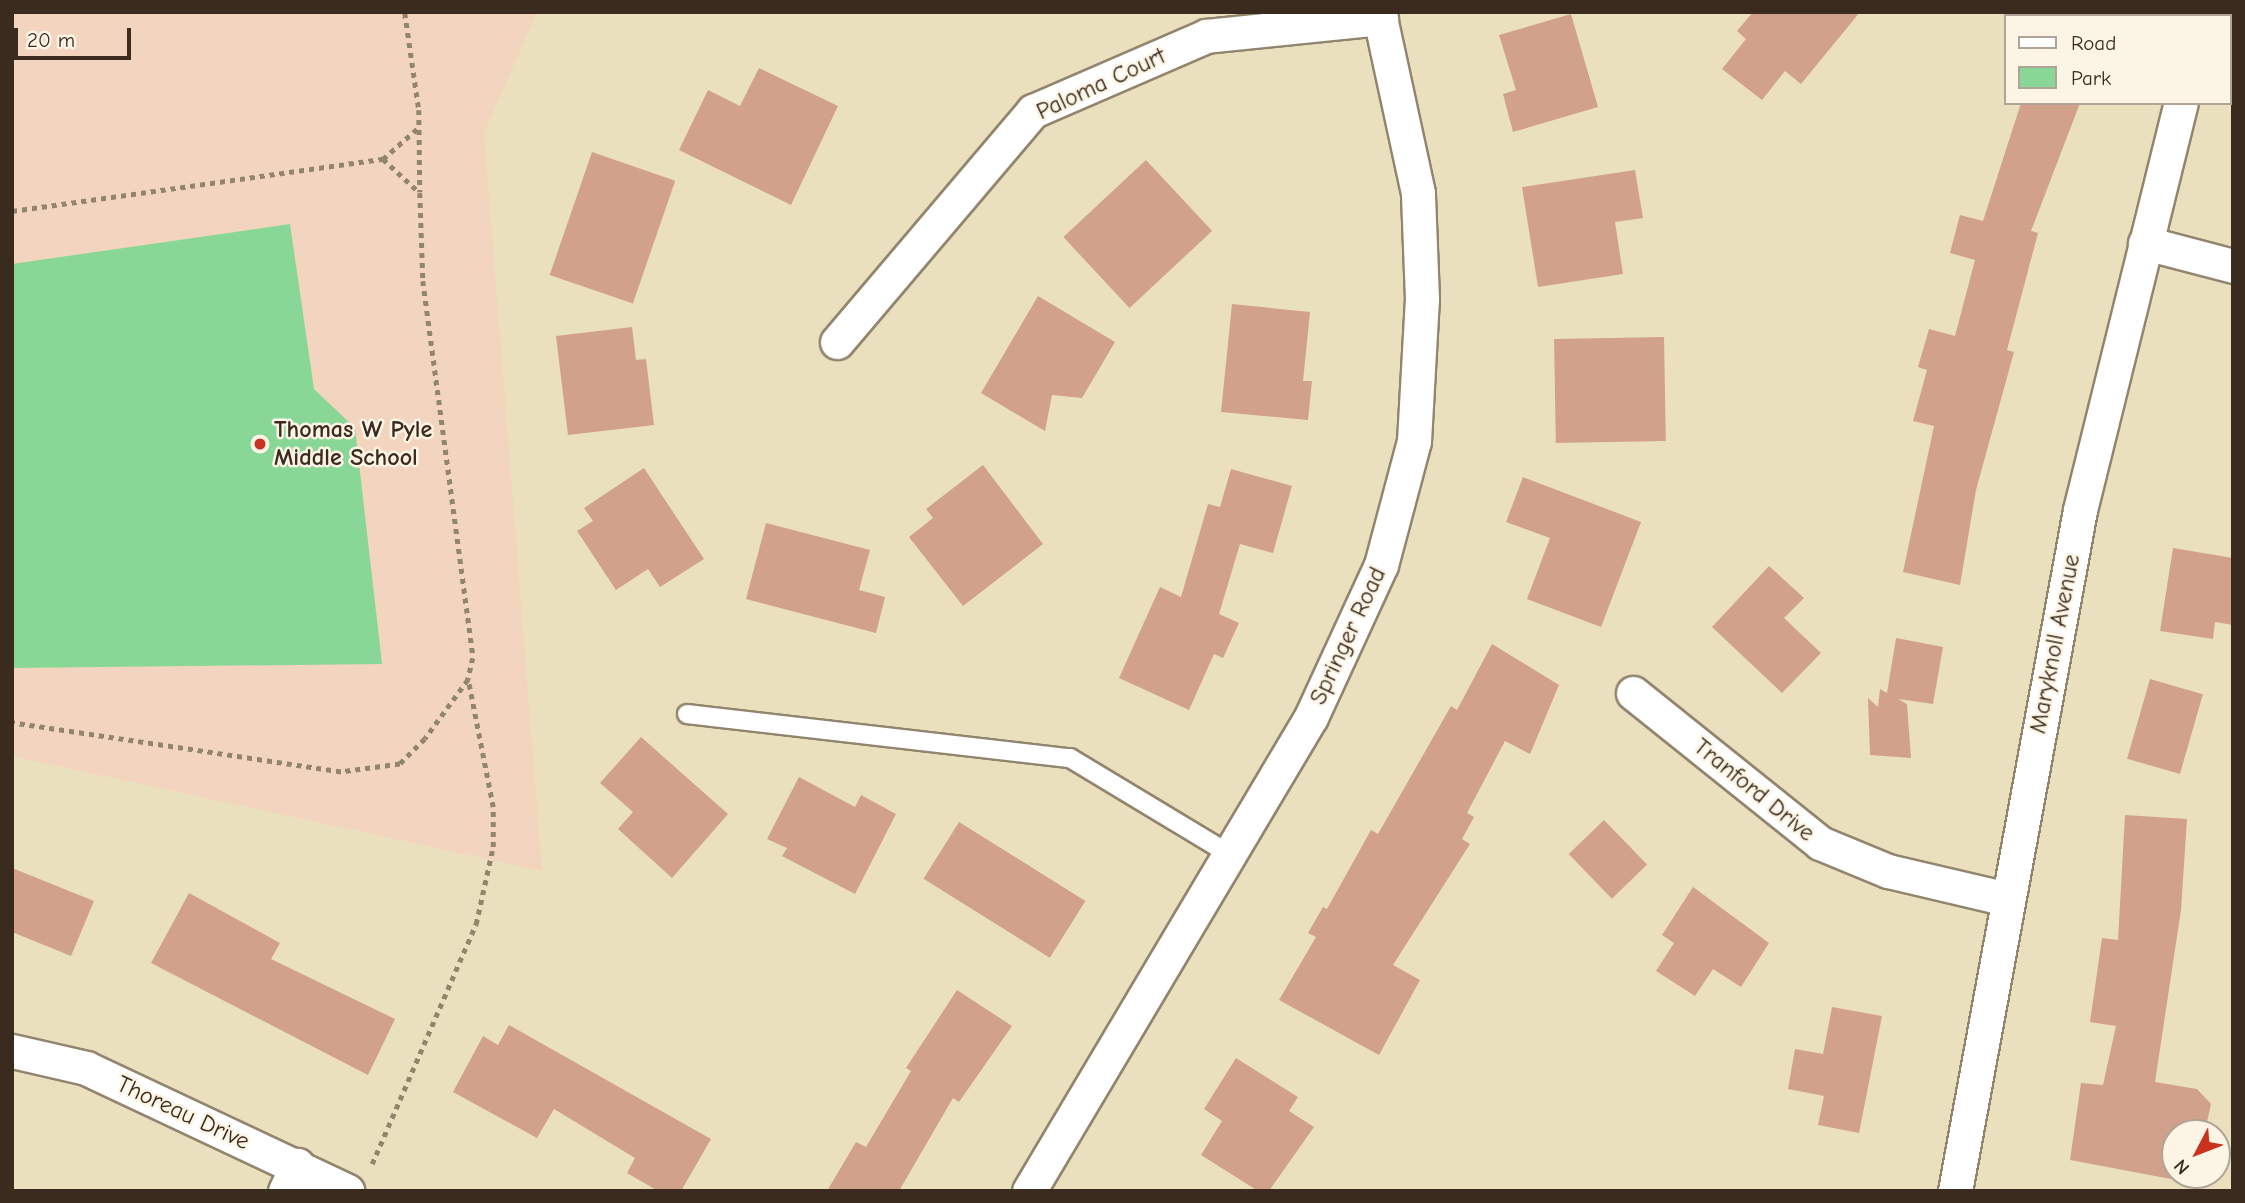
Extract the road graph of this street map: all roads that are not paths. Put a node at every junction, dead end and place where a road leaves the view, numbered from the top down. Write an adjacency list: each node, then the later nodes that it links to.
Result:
1 (1380, 15): 5 (street, Paloma Court); 8 (street, Springer Road)
2 (2180, 105): 3 (street, Maryknoll Avenue)
3 (2145, 243): 4 (street); 9 (street, Maryknoll Avenue)
4 (2233, 266)
5 (836, 342)
6 (1633, 693): 9 (street, Tranford Drive)
7 (687, 714): 8 (lane)
8 (1229, 854): 13 (street, Springer Road)
9 (2007, 899): 14 (street, Maryknoll Avenue)
10 (12, 1051): 11 (street, Thoreau Drive)
11 (291, 1178): 12 (street, Thoreau Drive)
12 (357, 1184)
13 (1029, 1191)
14 (1955, 1191)

